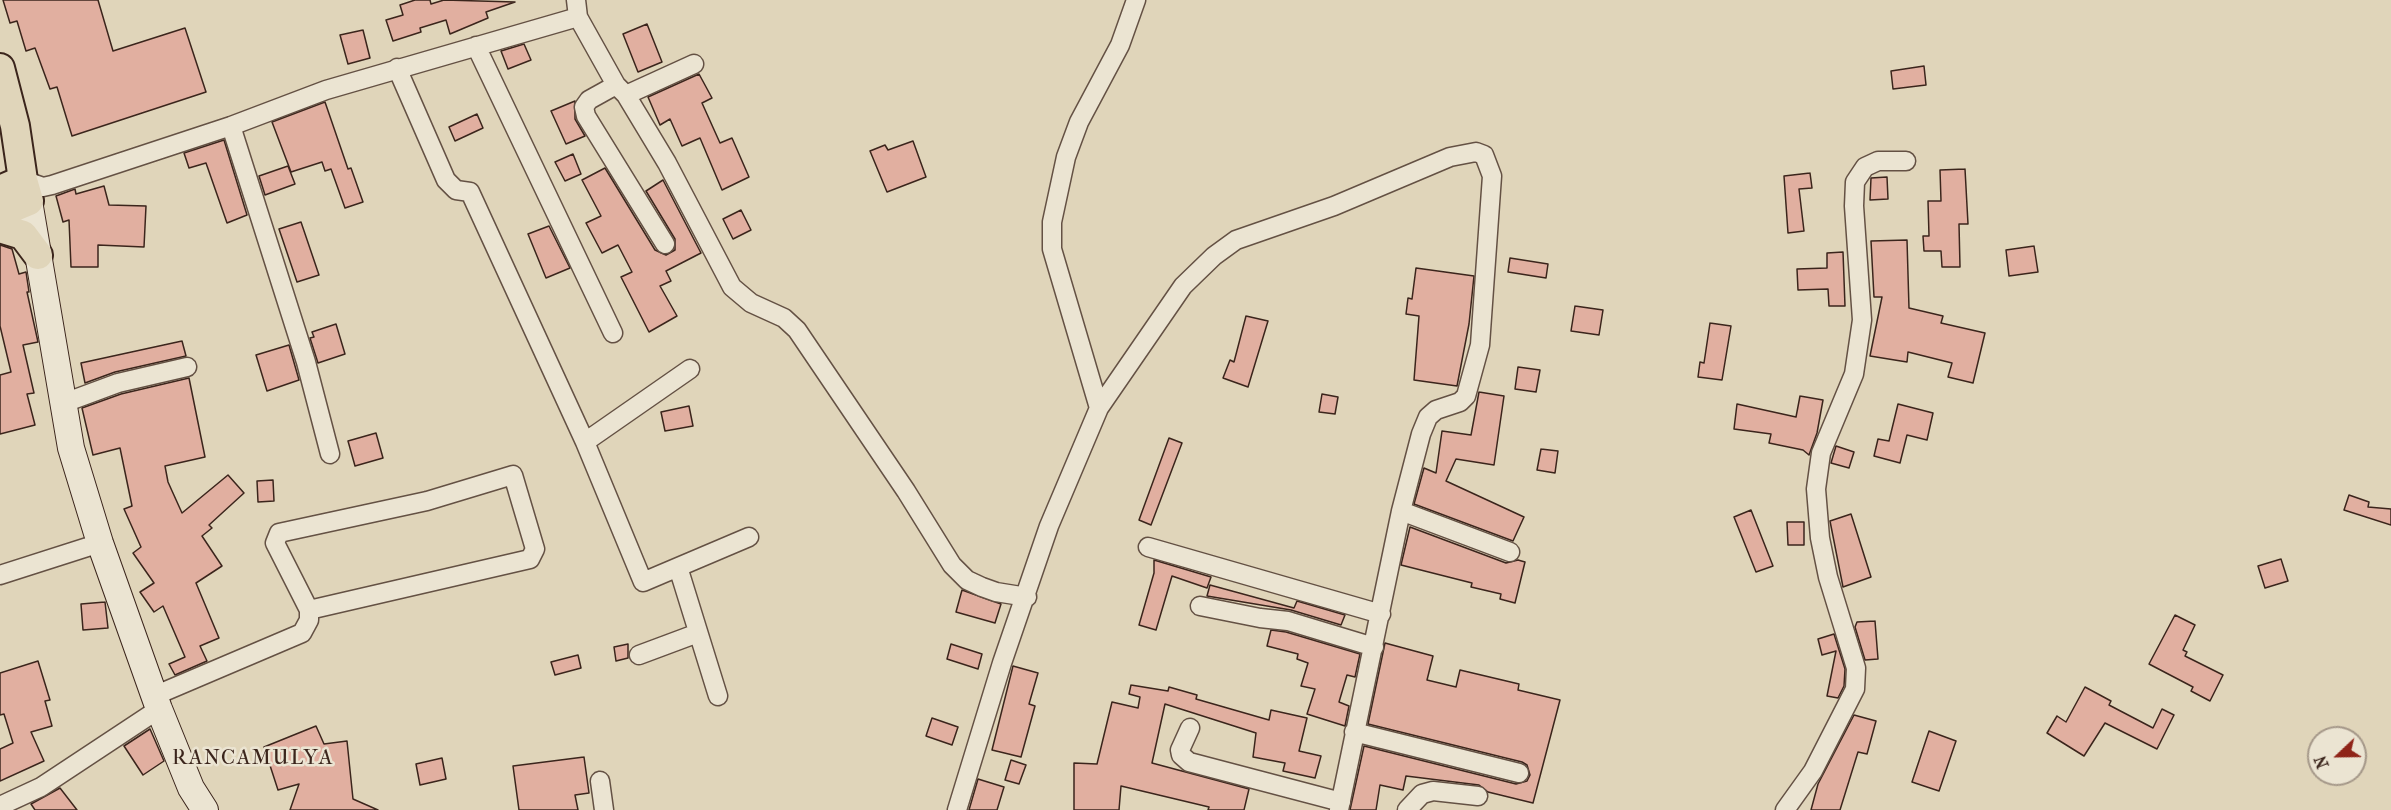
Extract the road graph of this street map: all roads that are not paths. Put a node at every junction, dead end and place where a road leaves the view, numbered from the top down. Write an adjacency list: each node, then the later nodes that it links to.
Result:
1 (1136, 0): 21 (street)
2 (577, 8): 3 (street); 7 (street)
3 (476, 46): 6 (street); 17 (street)
4 (694, 64): 7 (street)
5 (0, 68): 8 (main road)
6 (397, 68): 9 (street); 22 (street)
7 (621, 90): 15 (street); 31 (street)
8 (15, 126): 10 (main road); 12 (main road)
9 (231, 126): 12 (street); 23 (street)
10 (0, 159)
11 (1906, 161): 51 (street)
12 (24, 189): 13 (main road); 16 (main road)
13 (0, 213)
14 (0, 228): 16 (main road)
15 (664, 244)
16 (38, 255): 20 (main road)
17 (613, 333)
18 (187, 368): 20 (street)
19 (690, 369): 22 (street)
20 (64, 403): 26 (main road)
21 (1098, 408): 24 (street); 31 (street)
22 (585, 442): 29 (street)
23 (330, 454)
24 (1401, 511): 28 (street); 34 (street)
25 (749, 537): 29 (street)
26 (100, 543): 30 (street); 39 (main road)
27 (1148, 547): 34 (street)
28 (1510, 552)
29 (678, 567): 35 (street)
30 (0, 574)
31 (1027, 597): 49 (street)
32 (1200, 606): 36 (street)
33 (309, 610): 33 (street); 39 (street)
34 (1381, 614): 36 (street)
35 (698, 633): 37 (street); 38 (street)
36 (1374, 647): 41 (street)
37 (639, 655)
38 (718, 696)
39 (156, 703): 45 (street); 47 (main road)
40 (1190, 728): 46 (street)
41 (1354, 732): 42 (street); 46 (street)
42 (1519, 773)
43 (600, 781): 48 (street)
44 (1478, 796): 50 (street)
45 (0, 806)
46 (1340, 806)
47 (205, 810)
48 (604, 810)
49 (957, 810)
50 (1407, 810)
51 (1785, 810)

